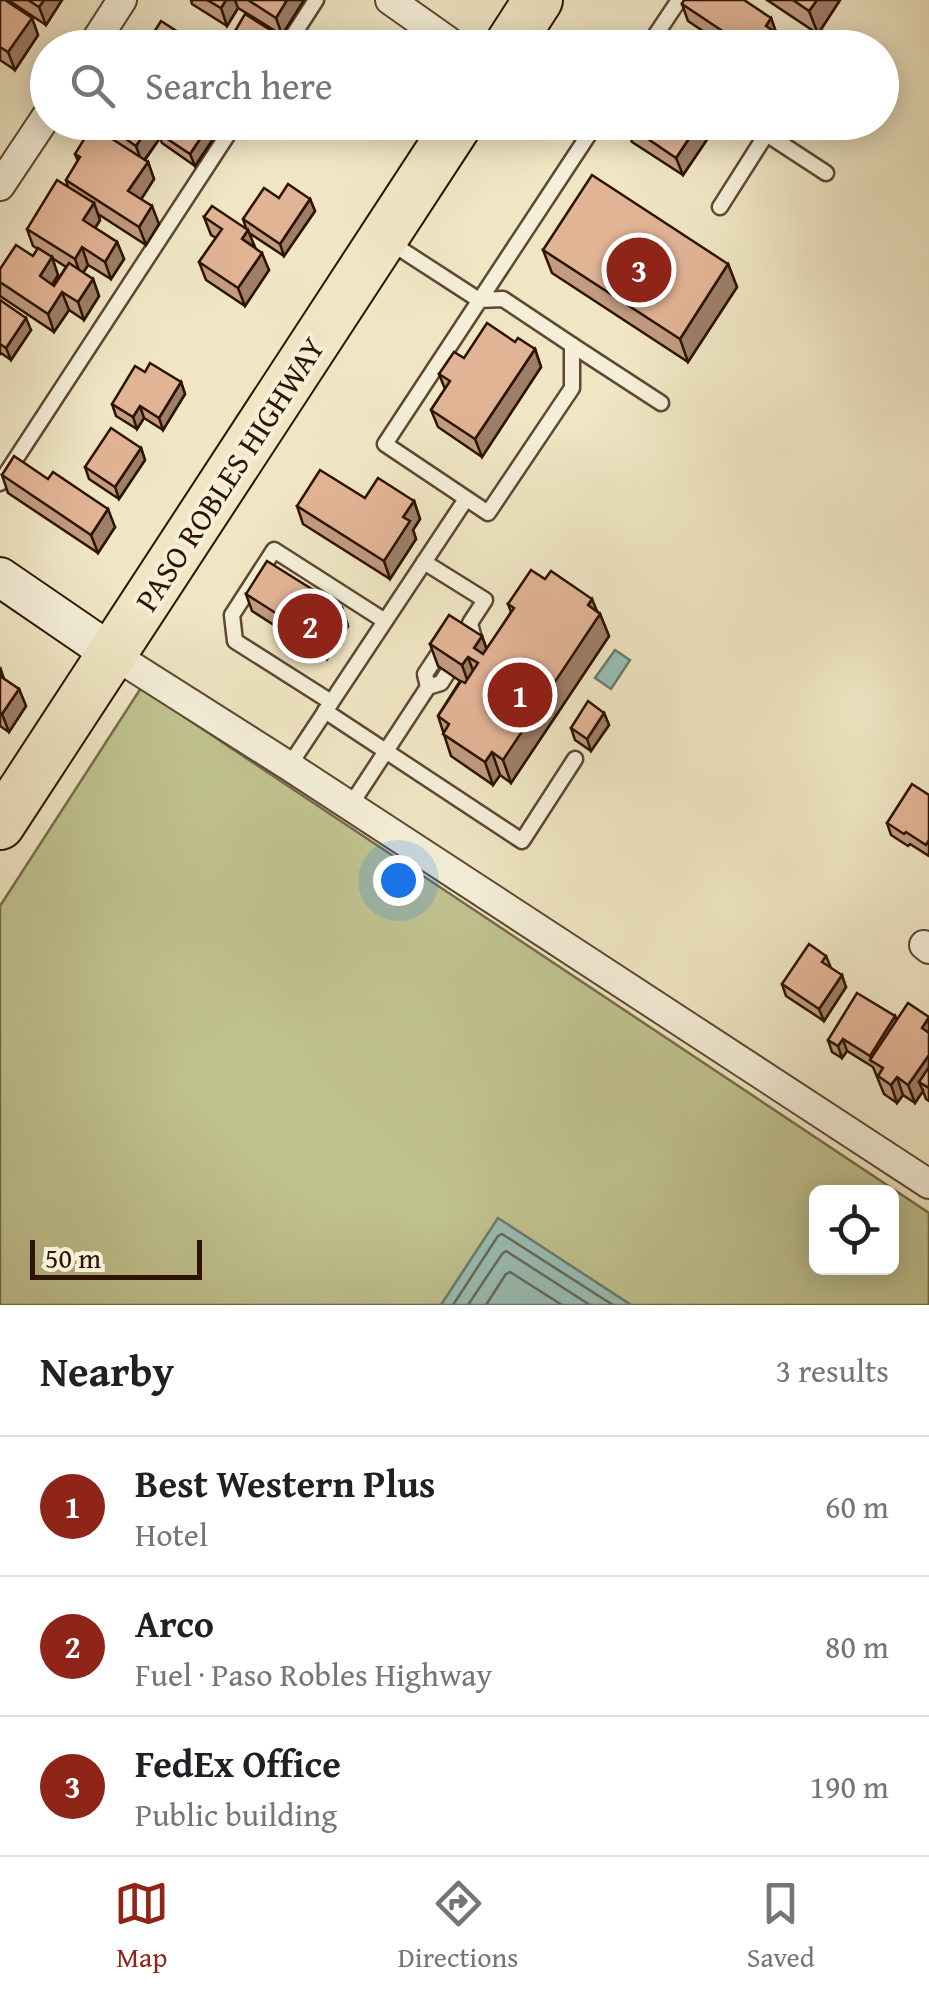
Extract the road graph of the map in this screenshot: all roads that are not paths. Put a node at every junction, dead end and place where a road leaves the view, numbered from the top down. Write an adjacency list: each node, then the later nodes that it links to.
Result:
1 (122, 0): 6 (street)
2 (316, 0): 7 (lane)
3 (390, 0): 8 (street)
4 (538, 0): 9 (highway)
5 (679, 0): 10 (lane)
6 (103, 30)
7 (297, 30)
8 (432, 30)
9 (519, 30)
10 (659, 30)
11 (31, 140): 18 (street)
12 (224, 140): 24 (lane)
13 (448, 140): 20 (highway, PASO ROBLES HIGHWAY)
14 (585, 140): 21 (lane)
15 (764, 140): 19 (lane)
16 (785, 140): 17 (lane)
17 (826, 173)
18 (0, 186)
19 (720, 207)
20 (385, 238): 21 (lane); 31 (highway, PASO ROBLES HIGHWAY)
21 (480, 300): 22 (lane); 25 (lane)
22 (572, 345): 23 (lane); 25 (lane)
23 (661, 404)
24 (0, 483)
25 (466, 499): 26 (lane)
26 (424, 562): 28 (lane); 29 (lane)
27 (0, 578): 31 (main road)
28 (385, 621): 34 (lane); 34 (lane)
29 (470, 623): 30 (lane); 33 (lane)
30 (467, 644)
31 (112, 653): 37 (street); 39 (highway, PASO ROBLES HIGHWAY)
32 (448, 672): 33 (lane)
33 (428, 687): 35 (lane)
34 (328, 707): 35 (lane); 37 (lane)
35 (386, 751): 36 (lane); 38 (lane)
36 (575, 760)
37 (289, 766): 38 (street)
38 (350, 806): 40 (street)
39 (0, 824)
40 (929, 1184)

